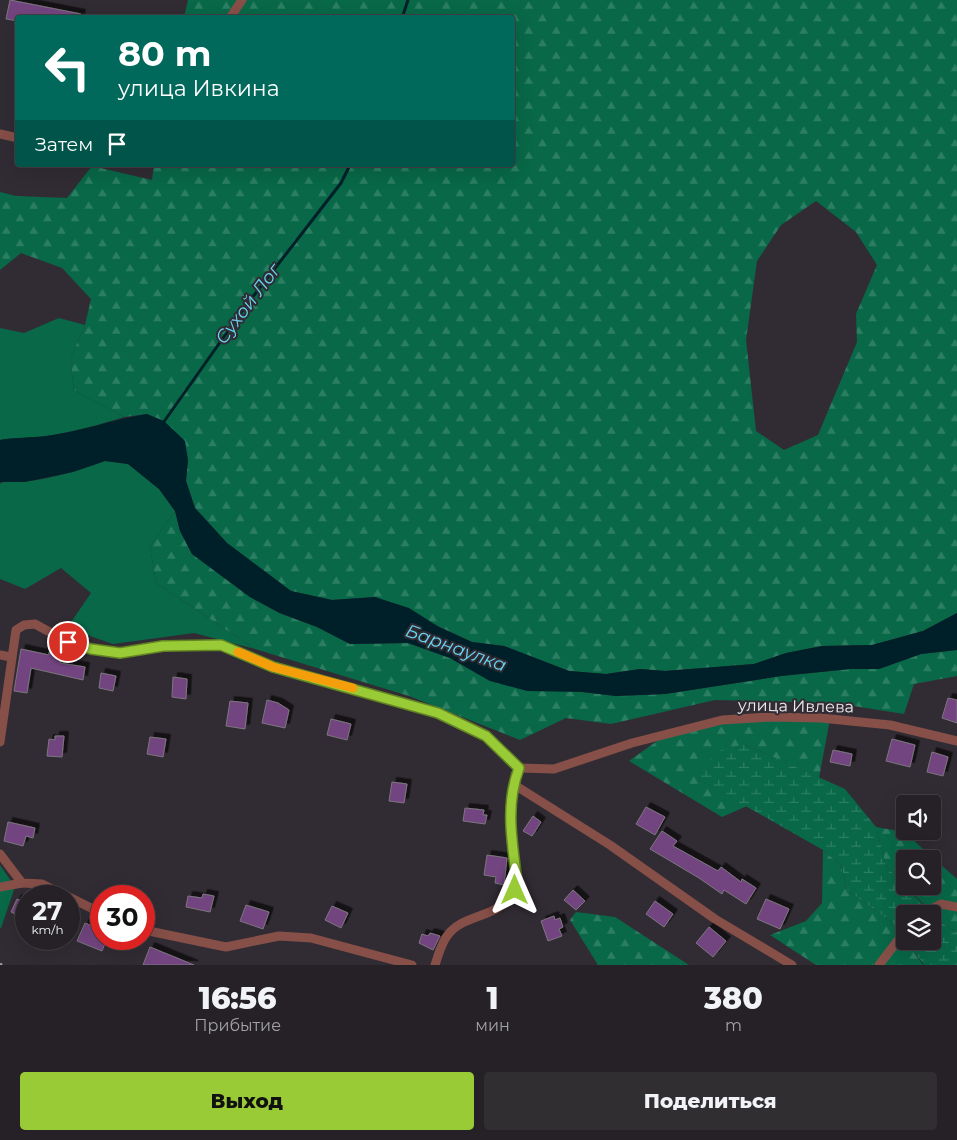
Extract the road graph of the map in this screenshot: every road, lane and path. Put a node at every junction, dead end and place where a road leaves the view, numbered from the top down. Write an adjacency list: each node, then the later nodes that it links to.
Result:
1 (242, 0): 2 (street)
2 (232, 15)
3 (0, 134): 4 (street)
4 (15, 137)
5 (0, 655): 6 (street)
6 (11, 657): 8 (street); 9 (street)
7 (957, 741): 9 (street, улица Ивлева)
8 (0, 742)
9 (519, 768): 10 (street)
10 (513, 784): 20 (street); 21 (street)
11 (0, 854): 12 (street)
12 (22, 883): 13 (street); 14 (street)
13 (44, 885)
14 (0, 886)
15 (939, 905): 16 (street)
16 (957, 907)
17 (155, 932): 19 (street)
18 (896, 943): 22 (street)
19 (412, 965)
20 (435, 965)
21 (792, 965)
22 (879, 965)

